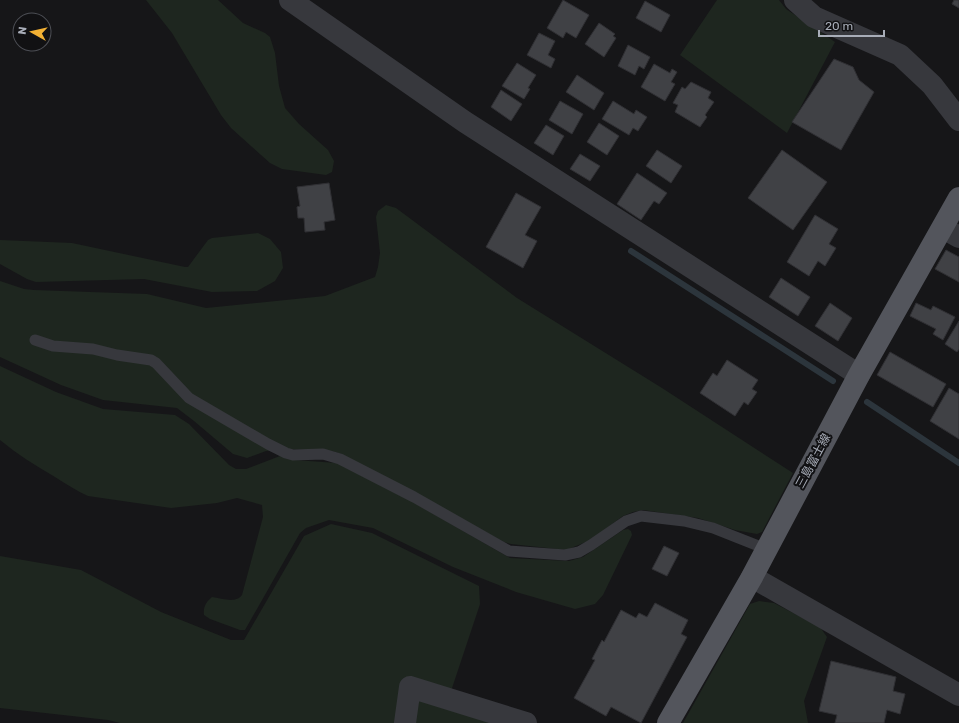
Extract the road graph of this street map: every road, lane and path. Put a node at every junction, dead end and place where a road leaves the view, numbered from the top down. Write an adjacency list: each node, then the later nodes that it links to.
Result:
1 (290, 0): 8 (street)
2 (794, 0): 3 (street)
3 (816, 9): 4 (street)
4 (959, 120)
5 (959, 198): 6 (main road, 三島富士線)
6 (951, 232): 8 (main road, 三島富士線)
7 (35, 340): 9 (lane)
8 (859, 375): 9 (main road, 三島富士線)
9 (766, 549): 10 (main road, 三島富士線)
10 (752, 577): 11 (street); 14 (main road, 三島富士線)
11 (959, 695)
12 (405, 723): 13 (street)
13 (526, 723)
14 (668, 723)

